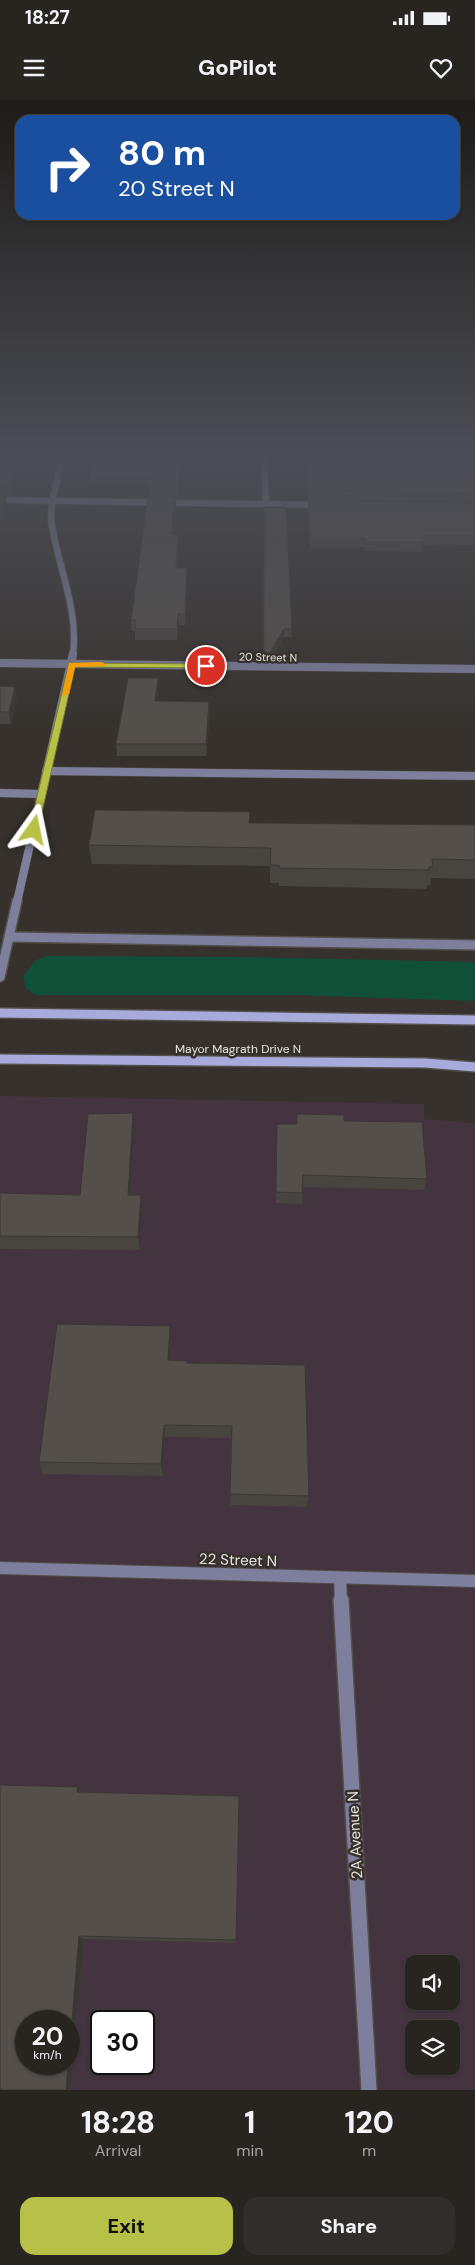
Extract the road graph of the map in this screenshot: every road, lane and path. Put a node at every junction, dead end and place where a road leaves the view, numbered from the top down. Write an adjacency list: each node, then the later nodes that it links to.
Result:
1 (59, 551): 3 (street)
2 (0, 663): 3 (street, 20 Street N)
3 (72, 664): 4 (street, 20 Street N); 5 (street)
4 (475, 669)
5 (46, 771): 6 (street); 8 (street)
6 (475, 776)
7 (0, 793): 8 (street)
8 (41, 794): 9 (street)
9 (11, 938): 10 (street); 11 (street)
10 (475, 945)
11 (0, 978)
12 (0, 1013): 13 (main road)
13 (475, 1020)
14 (0, 1059): 15 (main road, Mayor Magrath Drive N)
15 (475, 1067)
16 (0, 1568): 17 (street, 22 Street N)
17 (340, 1579): 18 (street, 22 Street N); 19 (street, 2A Avenue N)
18 (475, 1581)
19 (369, 2090)

